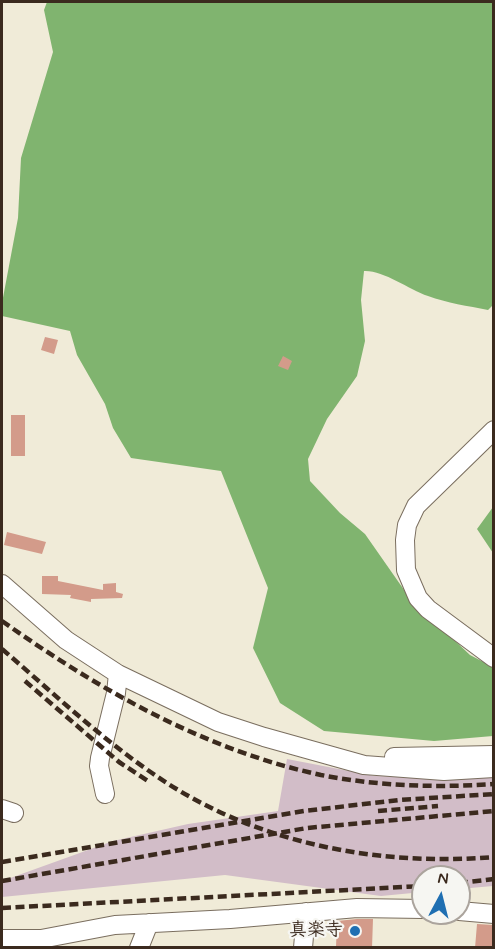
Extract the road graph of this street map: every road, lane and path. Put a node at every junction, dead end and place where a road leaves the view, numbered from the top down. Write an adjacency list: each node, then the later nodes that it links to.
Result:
1 (494, 430): 3 (street)
2 (2, 584): 4 (street)
3 (494, 657)
4 (118, 674): 6 (street); 8 (street)
5 (494, 755): 6 (street)
6 (335, 758): 7 (street)
7 (494, 768)
8 (105, 794)
9 (411, 909): 10 (street)
10 (306, 912): 13 (street); 16 (street)
11 (471, 912): 12 (street)
12 (494, 914)
13 (149, 923): 14 (street); 15 (street)
14 (2, 939)
15 (139, 948)
16 (303, 948)

